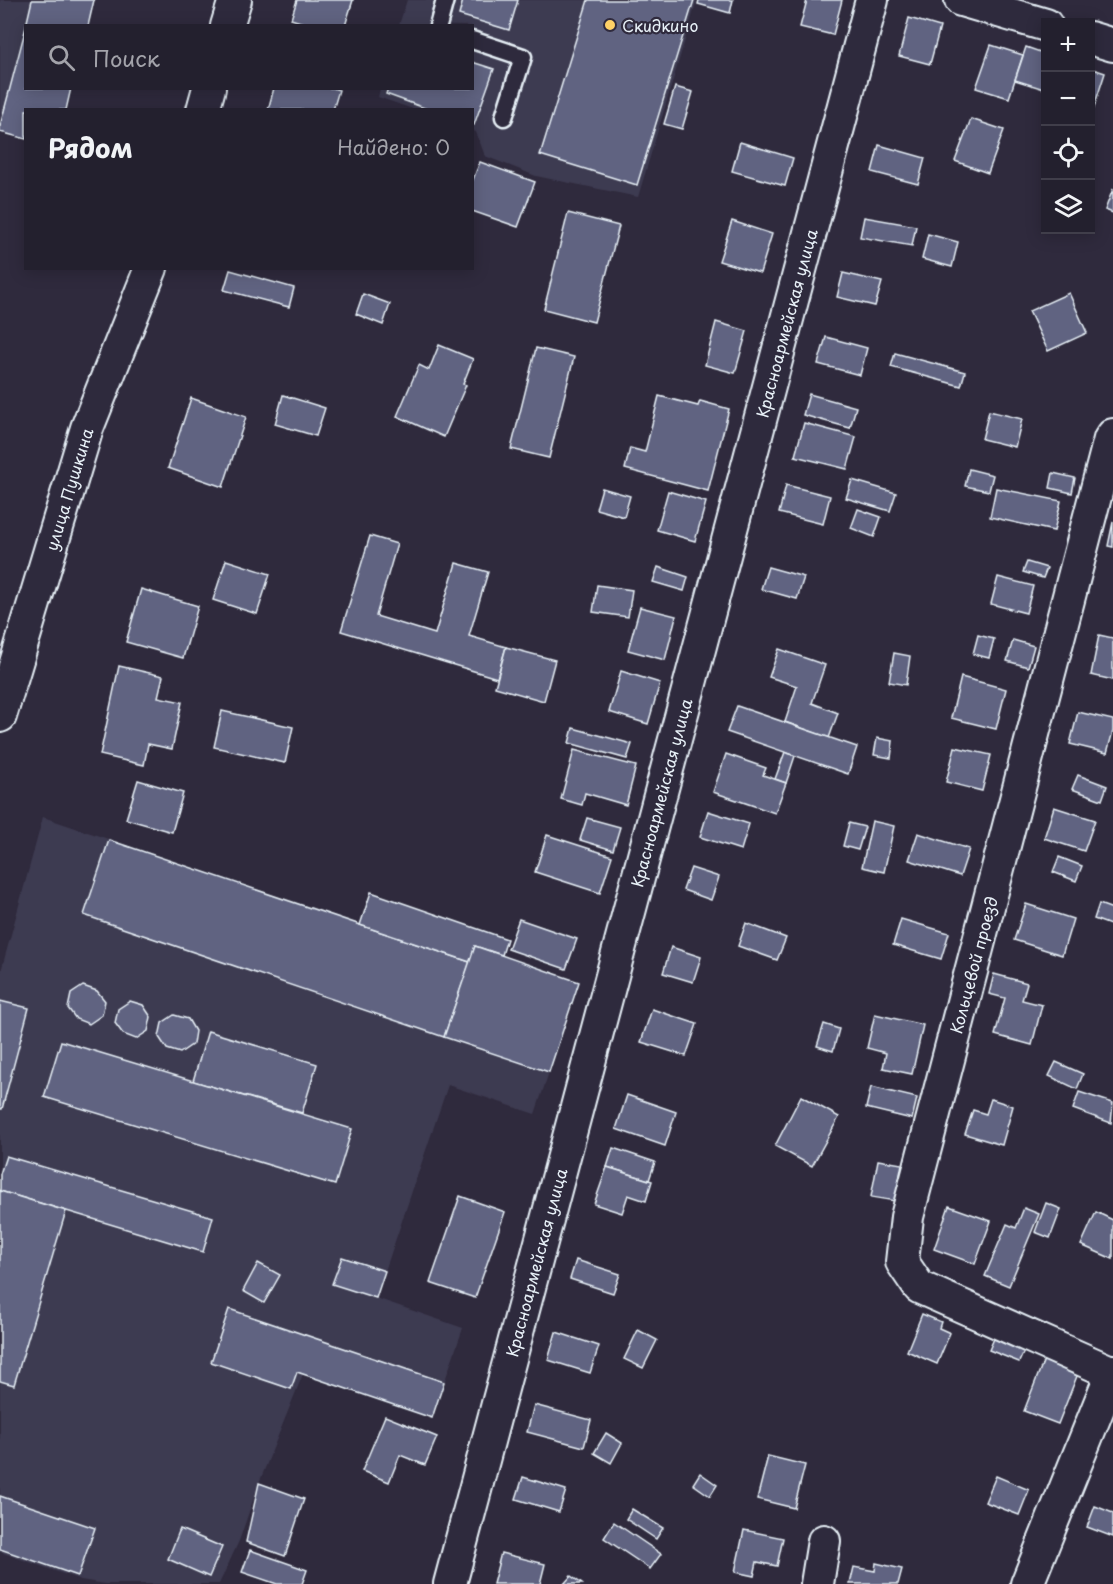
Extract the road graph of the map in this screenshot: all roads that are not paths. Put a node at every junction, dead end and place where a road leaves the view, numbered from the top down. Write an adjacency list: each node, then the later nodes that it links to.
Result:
1 (235, 0): 5 (street)
2 (445, 0): 6 (lane)
3 (872, 0): 19 (street, Красноармейская улица)
4 (961, 0): 7 (street)
5 (228, 24)
6 (439, 24)
7 (1041, 24)
8 (1095, 40): 10 (street)
9 (474, 41): 13 (lane)
10 (1113, 45)
11 (208, 90): 12 (street)
12 (203, 108)
13 (504, 117)
14 (150, 270): 16 (street, улица Пушкина)
15 (1113, 435): 17 (street, Кольцевой проезд)
16 (0, 716)
17 (1113, 1373): 21 (street)
18 (824, 1541): 20 (street)
19 (450, 1584)
20 (817, 1584)
21 (1027, 1584)

